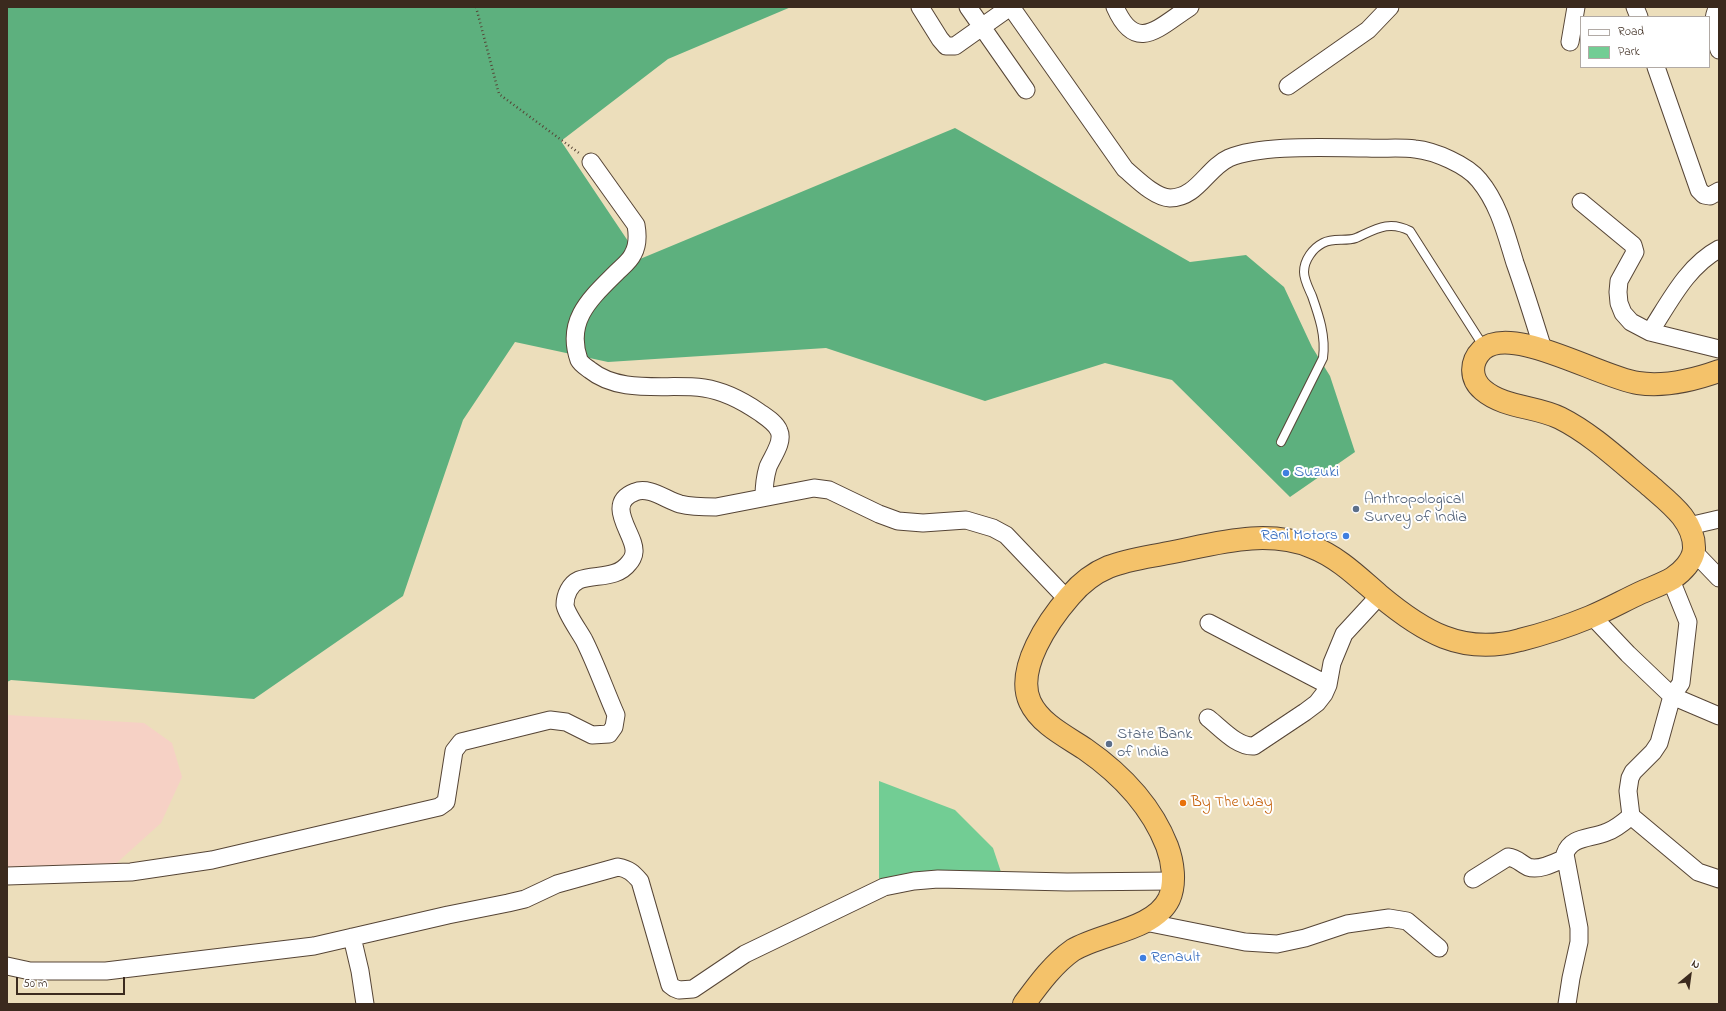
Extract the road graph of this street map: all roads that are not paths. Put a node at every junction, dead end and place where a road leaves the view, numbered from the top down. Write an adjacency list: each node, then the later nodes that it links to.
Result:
1 (920, 7): 9 (street)
2 (968, 7): 9 (street)
3 (1011, 7): 9 (street); 21 (street)
4 (1115, 7): 5 (street)
5 (1190, 7)
6 (1390, 7): 13 (street)
7 (1576, 7): 10 (street)
8 (1718, 7): 11 (street)
9 (982, 26): 14 (street)
10 (1570, 42)
11 (1719, 50)
12 (1656, 68): 16 (street)
13 (1288, 86)
14 (1026, 90)
15 (591, 162): 25 (street)
16 (1719, 191)
17 (1582, 202): 19 (street)
18 (1719, 249): 19 (street)
19 (1650, 332): 22 (street)
20 (1484, 348): 21 (highway); 24 (lane); 27 (highway)
21 (1543, 349): 23 (highway)
22 (1719, 349)
23 (1719, 371)
24 (1281, 442)
25 (764, 497): 32 (street); 41 (street)
26 (1719, 518): 27 (street)
27 (1689, 526): 28 (highway)
28 (1694, 552): 29 (street); 30 (highway)
29 (1719, 578)
30 (1671, 580): 33 (highway); 36 (street)
31 (1380, 595): 32 (highway); 33 (highway); 35 (street)
32 (1067, 599): 44 (highway)
33 (1592, 616): 36 (street)
34 (1209, 623): 35 (street)
35 (1328, 685): 38 (street)
36 (1672, 696): 37 (street); 39 (street)
37 (1719, 716)
38 (1208, 718)
39 (1631, 816): 40 (street); 43 (street)
40 (1565, 858): 42 (street); 51 (street)
41 (7, 876)
42 (1473, 879)
43 (1719, 879)
44 (1173, 880): 45 (highway); 46 (street)
45 (1145, 922): 47 (street); 50 (highway)
46 (352, 937): 48 (street); 49 (street)
47 (1439, 948)
48 (7, 966)
49 (364, 1004)
50 (1024, 1004)
51 (1567, 1004)

